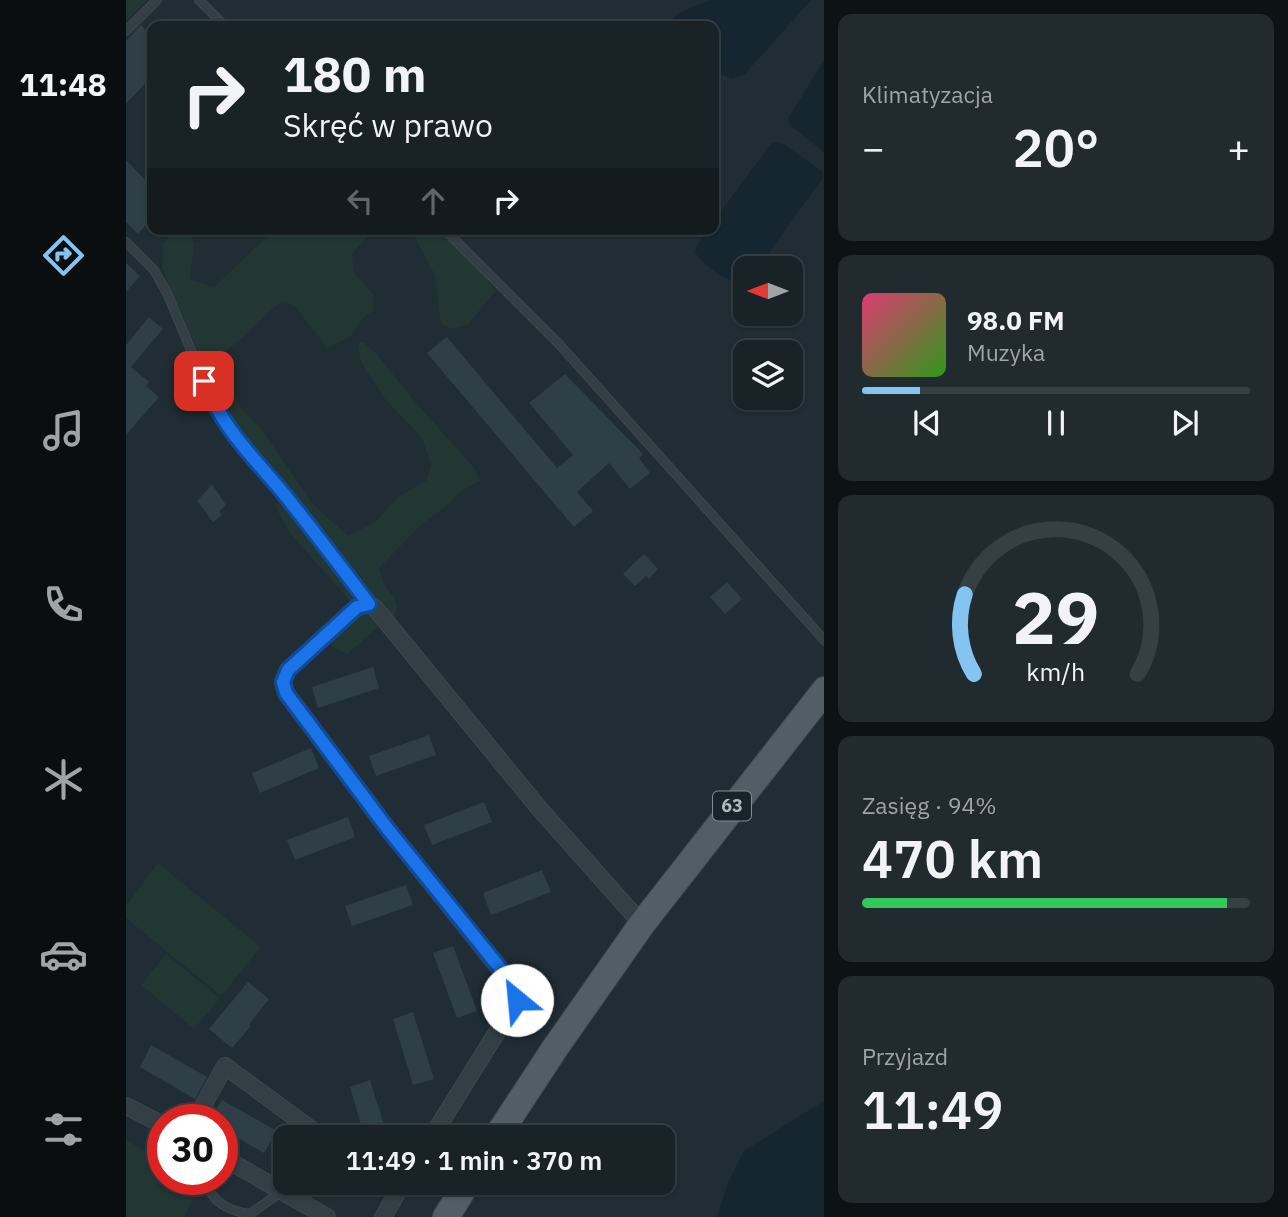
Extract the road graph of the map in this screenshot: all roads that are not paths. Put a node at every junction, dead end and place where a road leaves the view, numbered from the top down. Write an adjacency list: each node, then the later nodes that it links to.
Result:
1 (157, 0): 4 (lane)
2 (199, 0): 3 (lane)
3 (220, 21)
4 (126, 31)
5 (450, 235): 8 (lane)
6 (126, 242): 7 (lane)
7 (369, 604): 10 (street); 15 (street)
8 (824, 641)
9 (824, 690): 10 (main road, 63)
10 (642, 923): 16 (main road, 63)
11 (204, 1104): 14 (street)
12 (126, 1106): 13 (street)
13 (147, 1117)
14 (305, 1125)
15 (439, 1125)
16 (505, 1125)
17 (238, 1166): 18 (street)
18 (273, 1183)
19 (212, 1195): 24 (lane)
20 (275, 1195): 24 (lane)
21 (294, 1195): 26 (street)
22 (396, 1195): 27 (street)
23 (460, 1195): 28 (main road)
24 (228, 1207): 25 (lane)
25 (222, 1217)
26 (327, 1217)
27 (383, 1217)
28 (446, 1217)

